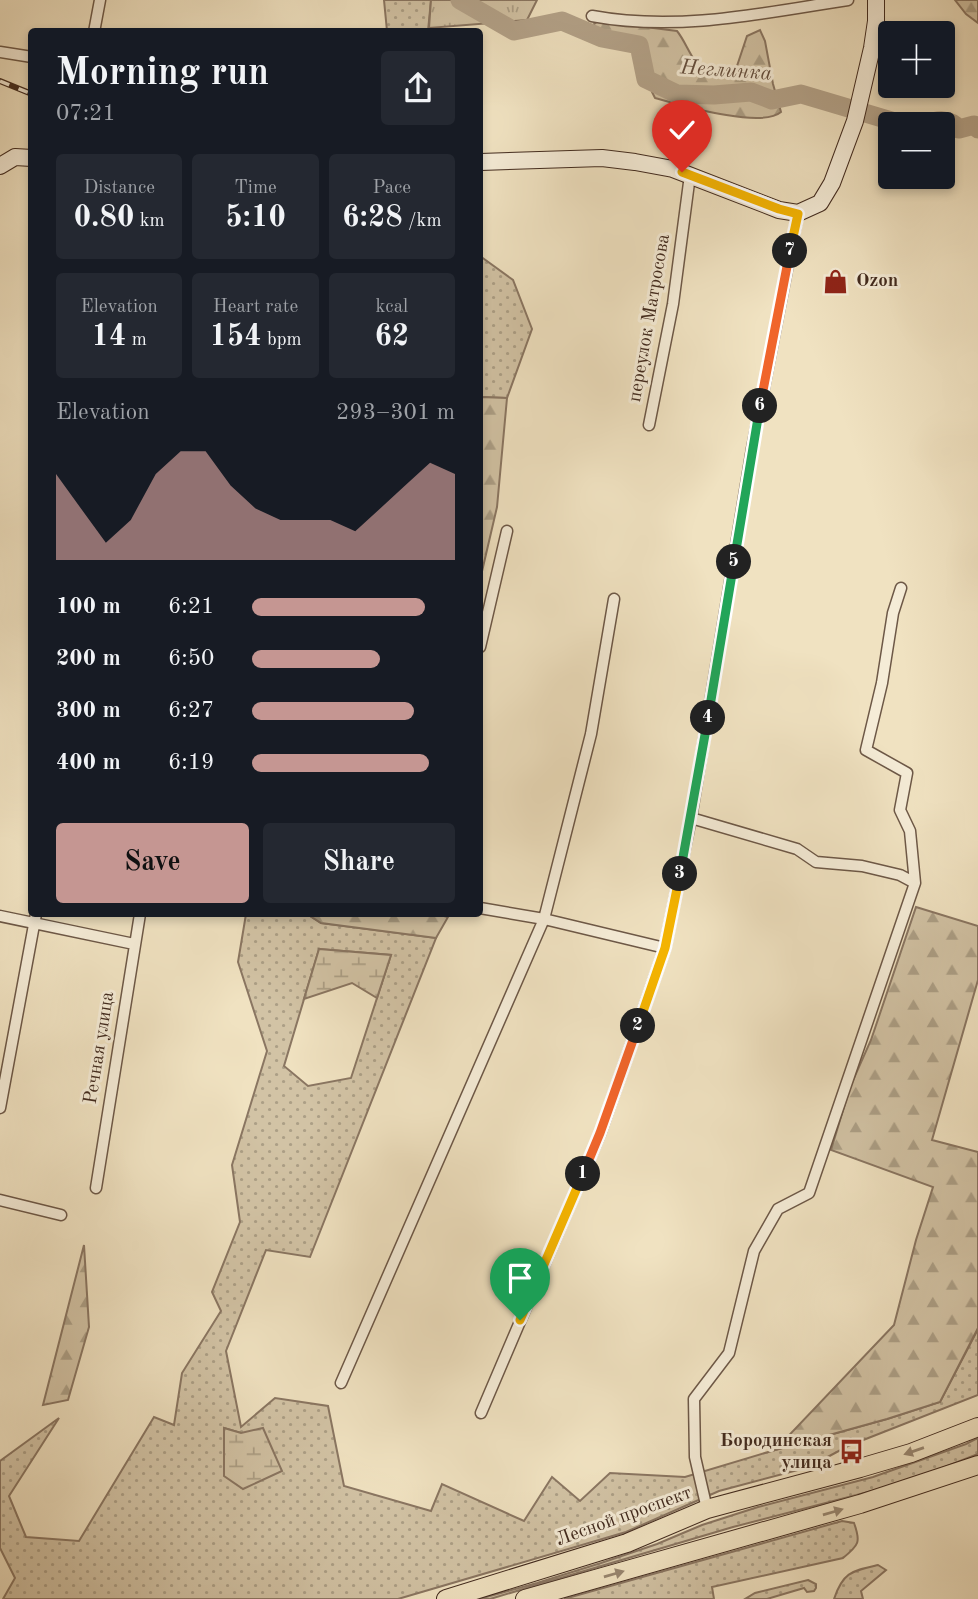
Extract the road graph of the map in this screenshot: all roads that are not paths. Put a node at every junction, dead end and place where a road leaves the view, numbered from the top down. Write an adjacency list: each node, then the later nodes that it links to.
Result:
1 (100, 0): 5 (street)
2 (849, 0): 4 (street)
3 (876, 0): 12 (main road)
4 (592, 16)
5 (95, 28)
6 (0, 52): 7 (street)
7 (28, 56)
8 (16, 156): 10 (main road)
9 (483, 162): 11 (main road)
10 (0, 166)
11 (690, 175): 12 (main road); 13 (street, переулок Матросова)
12 (798, 214): 18 (street)
13 (649, 425)
14 (506, 531): 17 (street)
15 (901, 588): 19 (street)
16 (614, 599): 24 (street)
17 (483, 634)
18 (691, 818): 19 (street); 26 (street)
19 (915, 883): 35 (street)
20 (483, 909): 24 (street)
21 (0, 916): 23 (street)
22 (139, 917): 25 (street, Речная улица)
23 (35, 919): 25 (street); 27 (street)
24 (544, 919): 26 (street); 31 (street)
25 (134, 944): 28 (street, Речная улица)
26 (665, 948): 32 (street)
27 (0, 1108)
28 (96, 1188)
29 (0, 1200): 30 (street)
30 (61, 1215)
31 (341, 1383)
32 (481, 1413)
33 (978, 1427): 35 (main road, Лесной проспект, one-way to 35)
34 (978, 1465): 37 (main road, one-way to 34)
35 (707, 1509): 36 (main road, Лесной проспект)
36 (446, 1599)
37 (525, 1599)

